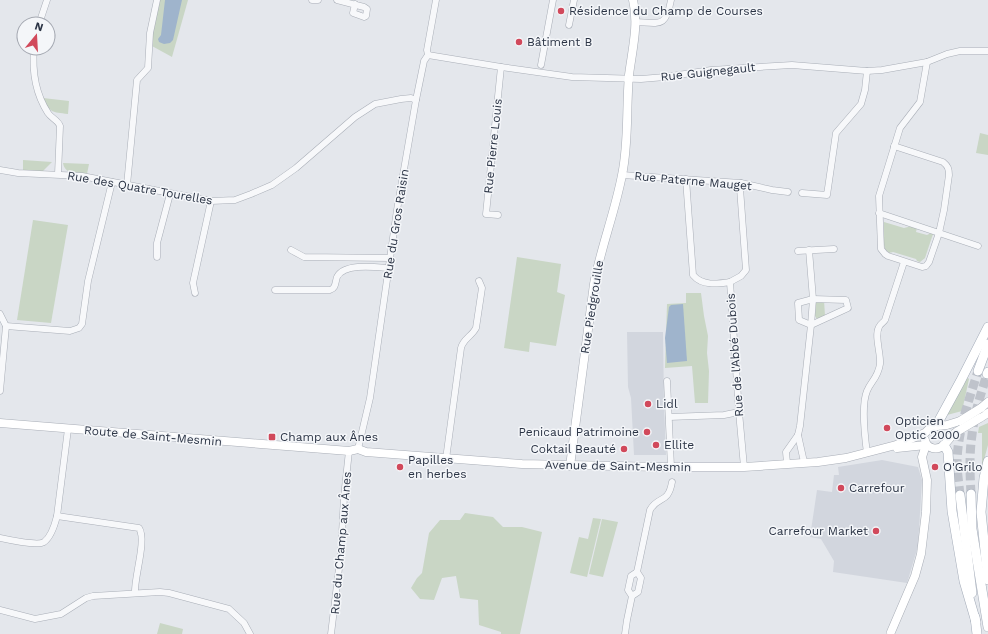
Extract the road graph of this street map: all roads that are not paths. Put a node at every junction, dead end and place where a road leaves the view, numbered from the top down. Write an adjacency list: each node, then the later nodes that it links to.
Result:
1 (47, 0): 12 (street)
2 (157, 0): 31 (street)
3 (312, 0): 4 (street)
4 (318, 0)
5 (337, 0): 11 (street)
6 (436, 0): 16 (street, Rue du Gros Raisin)
7 (554, 0): 19 (street)
8 (574, 0): 14 (street)
9 (633, 0): 13 (main road, Rue Piedgrouille)
10 (671, 0): 13 (street)
11 (355, 4)
12 (42, 16)
13 (635, 22): 22 (main road, Rue Piedgrouille)
14 (569, 25)
15 (988, 51): 18 (street, Rue Guignegault)
16 (428, 55): 20 (street, Rue Guignegault); 23 (street, Rue du Gros Raisin)
17 (34, 56): 26 (street)
18 (927, 62): 21 (street, Rue Guignegault); 24 (street)
19 (541, 65)
20 (501, 67): 22 (street, Rue Guignegault); 39 (street, Rue Pierre Louis)
21 (867, 70): 22 (street, Rue Guignegault); 32 (street)
22 (629, 79): 27 (main road, Rue Piedgrouille)
23 (416, 100): 37 (street, Rue des Quatre Tourelles); 47 (street, Rue du Gros Raisin)
24 (894, 146): 38 (street); 40 (street)
25 (0, 170): 26 (street, Rue des Quatre Tourelles)
26 (58, 174): 29 (street, Rue des Quatre Tourelles)
27 (622, 175): 28 (street, Rue Paterne Mauget); 82 (main road, Rue Piedgrouille)
28 (686, 179): 30 (street, Rue Paterne Mauget); 51 (street, Rue de l'Abbé Dubois)
29 (112, 182): 31 (street, Rue des Quatre Tourelles); 57 (street)
30 (741, 183): 34 (street, Rue Paterne Mauget); 51 (street)
31 (127, 185): 36 (street, Rue des Quatre Tourelles)
32 (828, 190): 33 (street); 35 (street)
33 (835, 191)
34 (788, 192)
35 (802, 193)
36 (170, 194): 37 (street, Rue des Quatre Tourelles); 46 (street)
37 (211, 201): 53 (street)
38 (879, 213): 40 (street); 48 (street)
39 (498, 215)
40 (939, 232): 41 (street); 48 (street)
41 (978, 246)
42 (834, 249): 44 (street)
43 (291, 250): 47 (street)
44 (809, 250): 45 (street); 54 (street)
45 (798, 251)
46 (157, 257)
47 (390, 258): 49 (street, Rue du Gros Raisin)
48 (904, 262): 77 (street)
49 (388, 268): 52 (street); 74 (street, Rue du Gros Raisin)
50 (480, 281): 78 (street)
51 (730, 282): 64 (street, Rue de l'Abbé Dubois)
52 (275, 290)
53 (195, 293)
54 (813, 299): 56 (street); 56 (street); 56 (street)
55 (0, 314): 57 (street)
56 (811, 325): 70 (street)
57 (6, 326): 62 (street)
58 (988, 327): 67 (main road)
59 (988, 344): 60 (main road)
60 (978, 371)
61 (667, 381): 65 (street)
62 (0, 391)
63 (986, 408): 67 (main road, Avenue de Saint-Mesmin, bridge); 72 (main road, Avenue de Saint-Mesmin, bridge)
64 (739, 412): 65 (street); 84 (street, Rue de l'Abbé Dubois)
65 (669, 417): 83 (street)
66 (0, 423): 68 (main road, Route de Saint-Mesmin)
67 (936, 426): 69 (main road, Avenue de Saint-Mesmin)
68 (68, 429): 73 (main road, Route de Saint-Mesmin); 88 (street)
69 (926, 434): 71 (main road); 76 (main road, Avenue de Saint-Mesmin)
70 (798, 435): 80 (street); 81 (street)
71 (926, 445): 72 (main road); 76 (main road); 100 (main road)
72 (944, 445): 95 (main road)
73 (307, 448): 75 (main road, Avenue de Saint-Mesmin)
74 (358, 449): 75 (main road, Avenue de Saint-Mesmin); 78 (main road, Avenue de Saint-Mesmin)
75 (349, 451): 98 (street, Rue du Champ aux Ânes)
76 (877, 451): 77 (main road, Avenue de Saint-Mesmin)
77 (867, 453): 80 (main road, Avenue de Saint-Mesmin)
78 (446, 459): 82 (main road, Avenue de Saint-Mesmin)
79 (988, 461): 91 (main road)
80 (804, 462): 81 (main road, Avenue de Saint-Mesmin)
81 (787, 463): 84 (main road, Avenue de Saint-Mesmin)
82 (570, 466): 83 (main road, Avenue de Saint-Mesmin)
83 (671, 467): 84 (main road, Avenue de Saint-Mesmin)
84 (744, 467)
85 (672, 482): 90 (street)
86 (971, 494): 96 (main road)
87 (960, 495): 95 (main road)
88 (57, 516): 89 (street); 92 (street)
89 (0, 538)
90 (637, 572): 93 (street); 93 (street)
91 (988, 580)
92 (135, 593): 94 (street); 97 (street)
93 (632, 596): 99 (street)
94 (0, 610)
95 (976, 622): 101 (main road)
96 (988, 627)
97 (250, 634)
98 (331, 634)
99 (625, 634)
100 (889, 634)
101 (977, 634)

